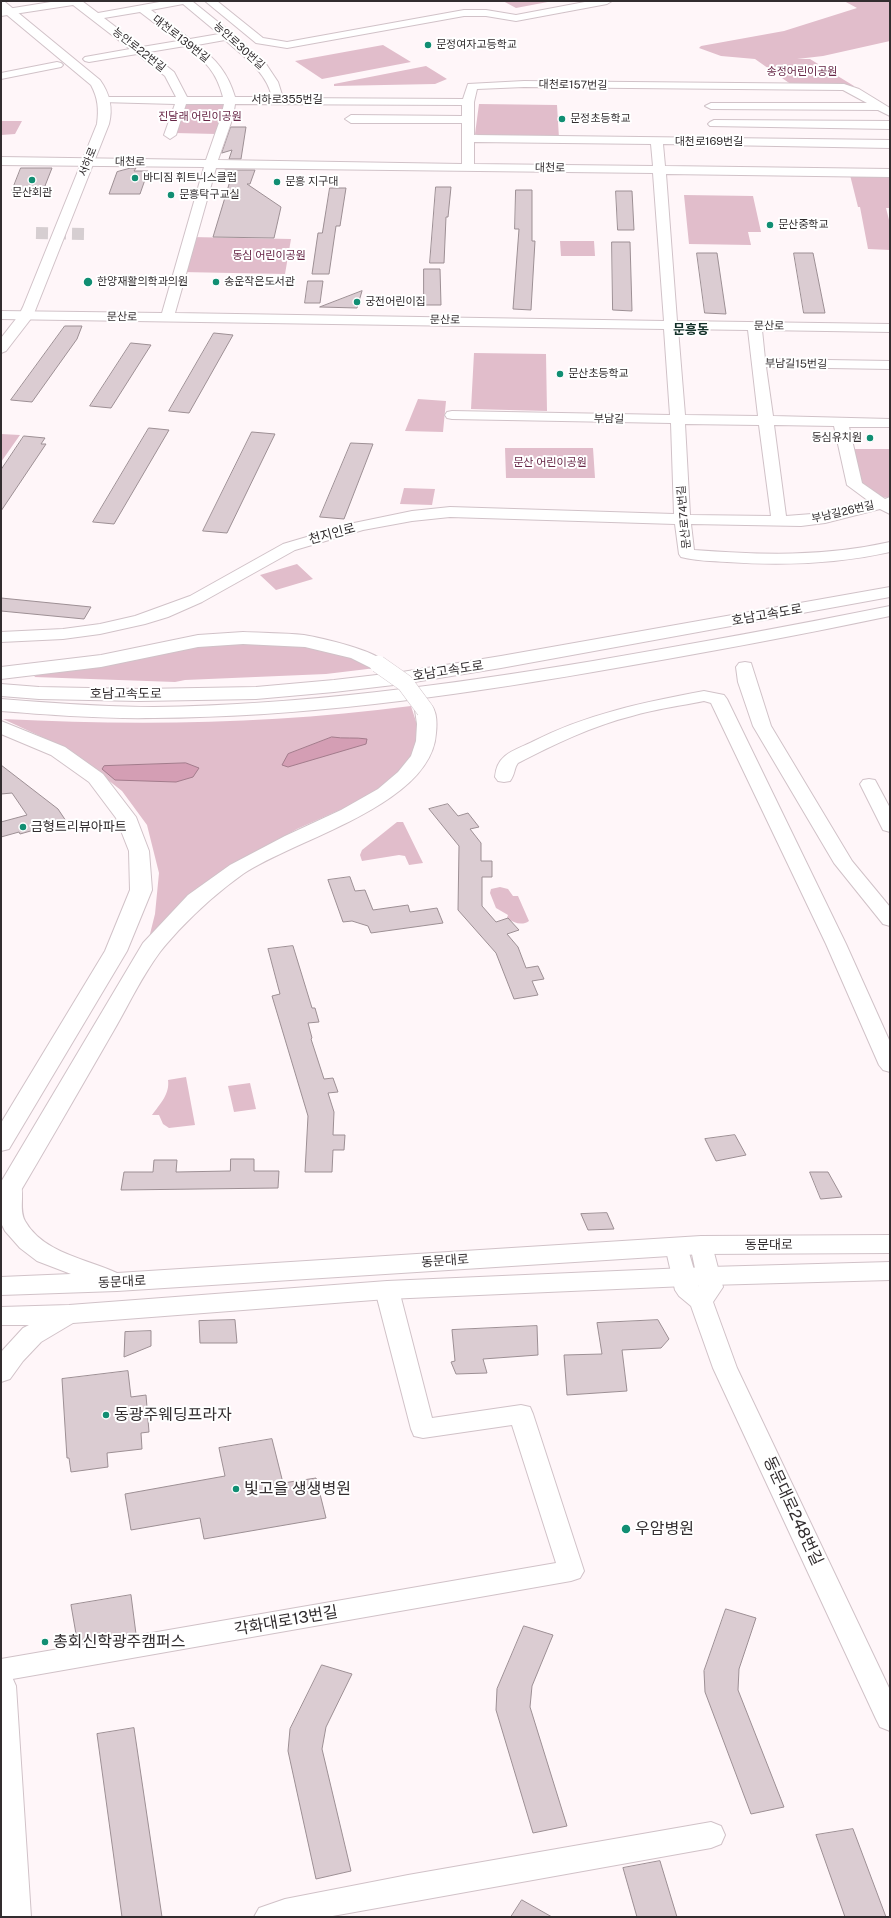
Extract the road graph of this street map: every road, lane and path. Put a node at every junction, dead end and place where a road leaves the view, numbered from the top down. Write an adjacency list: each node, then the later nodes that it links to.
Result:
1 (76, 1): 7 (street); 8 (street, 능안로22번길)
2 (182, 1): 6 (street)
3 (186, 1): 9 (street, 능안로30번길)
4 (210, 1): 5 (street)
5 (607, 1)
6 (142, 8): 8 (street); 10 (street, 대천로139번길)
7 (4, 10): 16 (main road)
8 (94, 16): 11 (street, 능안로22번길)
9 (229, 36): 10 (street); 19 (street, 능안로30번길)
10 (189, 43): 11 (street); 18 (street, 대천로139번길)
11 (142, 51): 12 (street); 17 (street, 능안로22번길)
12 (89, 59)
13 (57, 65): 14 (street)
14 (3, 74)
15 (708, 87): 20 (street, 대천로157번길); 21 (street); 22 (street, 대천로157번길)
16 (105, 100): 17 (street, 서하로355번길); 33 (main road, 서하로)
17 (182, 100): 18 (street, 서하로355번길); 27 (street)
18 (230, 100): 19 (street, 서하로355번길); 34 (street)
19 (278, 100): 20 (street, 서하로355번길)
20 (468, 102): 24 (street, 대천로157번길)
21 (711, 106): 22 (street, 대천로157번길); 25 (street)
22 (885, 110)
23 (351, 119): 24 (street)
24 (468, 120): 28 (street, 대천로157번길)
25 (714, 124): 26 (street); 30 (street)
26 (890, 125)
27 (170, 135)
28 (469, 138): 29 (street); 35 (street, 대천로157번길)
29 (657, 141): 30 (street, 대천로169번길); 36 (street, 대천로169번길)
30 (715, 141): 31 (street, 대천로169번길)
31 (890, 144)
32 (1, 160): 33 (street, 대천로)
33 (88, 162): 34 (street, 대천로); 39 (main road, 서하로)
34 (211, 163): 35 (street, 대천로); 40 (street)
35 (468, 167): 36 (street, 대천로)
36 (660, 170): 37 (street, 대천로); 41 (street, 대천로169번길)
37 (890, 173)
38 (1, 315): 39 (street, 문산로)
39 (26, 316): 40 (street, 문산로); 44 (main road, 서하로)
40 (167, 318): 41 (street, 문산로)
41 (669, 324): 42 (street, 문산로); 48 (street, 문산로74번길)
42 (754, 325): 43 (street, 문산로); 45 (street)
43 (890, 328)
44 (1, 348)
45 (759, 363): 46 (street, 부남길15번길); 49 (street, 부남길15번길)
46 (890, 365)
47 (452, 415): 48 (street, 부남길)
48 (678, 420): 49 (street, 부남길); 53 (street, 문산로74번길)
49 (766, 421): 50 (street, 부남길); 54 (street)
50 (841, 423): 51 (street, 부남길); 52 (street)
51 (890, 423)
52 (887, 505): 54 (street, 부남길26번길)
53 (682, 519): 54 (street, 부남길26번길); 55 (street, 문산로74번길); 58 (street, 천지인로)
54 (779, 520)
55 (890, 547)
56 (890, 592): 61 (main road, 호남고속도로)
57 (890, 611): 62 (main road, 호남고속도로)
58 (1, 637)
59 (745, 667): 67 (street)
60 (1, 672): 70 (main road, bridge)
61 (1, 690)
62 (1, 705)
63 (1, 727): 69 (main road)
64 (504, 777): 68 (street)
65 (868, 784): 66 (street)
66 (890, 826)
67 (890, 920)
68 (890, 1065)
69 (1, 1143)
70 (5, 1194): 77 (main road)
71 (890, 1244): 72 (main road, 동문대로)
72 (701, 1245): 73 (main road, 동문대로); 75 (street)
73 (676, 1246): 76 (street, 동문대로248번길); 77 (main road, 동문대로)
74 (890, 1271): 75 (main road, 동문대로)
75 (709, 1276): 76 (main road, 동문대로); 80 (street)
76 (684, 1278): 79 (main road, 동문대로); 80 (street, 동문대로248번길)
77 (117, 1282): 78 (main road, 동문대로)
78 (1, 1286)
79 (388, 1290): 81 (main road, 동문대로); 84 (street, 각화대로13번길)
80 (701, 1302): 86 (street, 동문대로248번길)
81 (69, 1314): 82 (main road, 동문대로); 83 (main road)
82 (1, 1316)
83 (1, 1372)
84 (1, 1670)
85 (1, 1686): 88 (main road)
86 (890, 1719)
87 (711, 1835): 89 (street)
88 (15, 1917)
89 (269, 1917)

